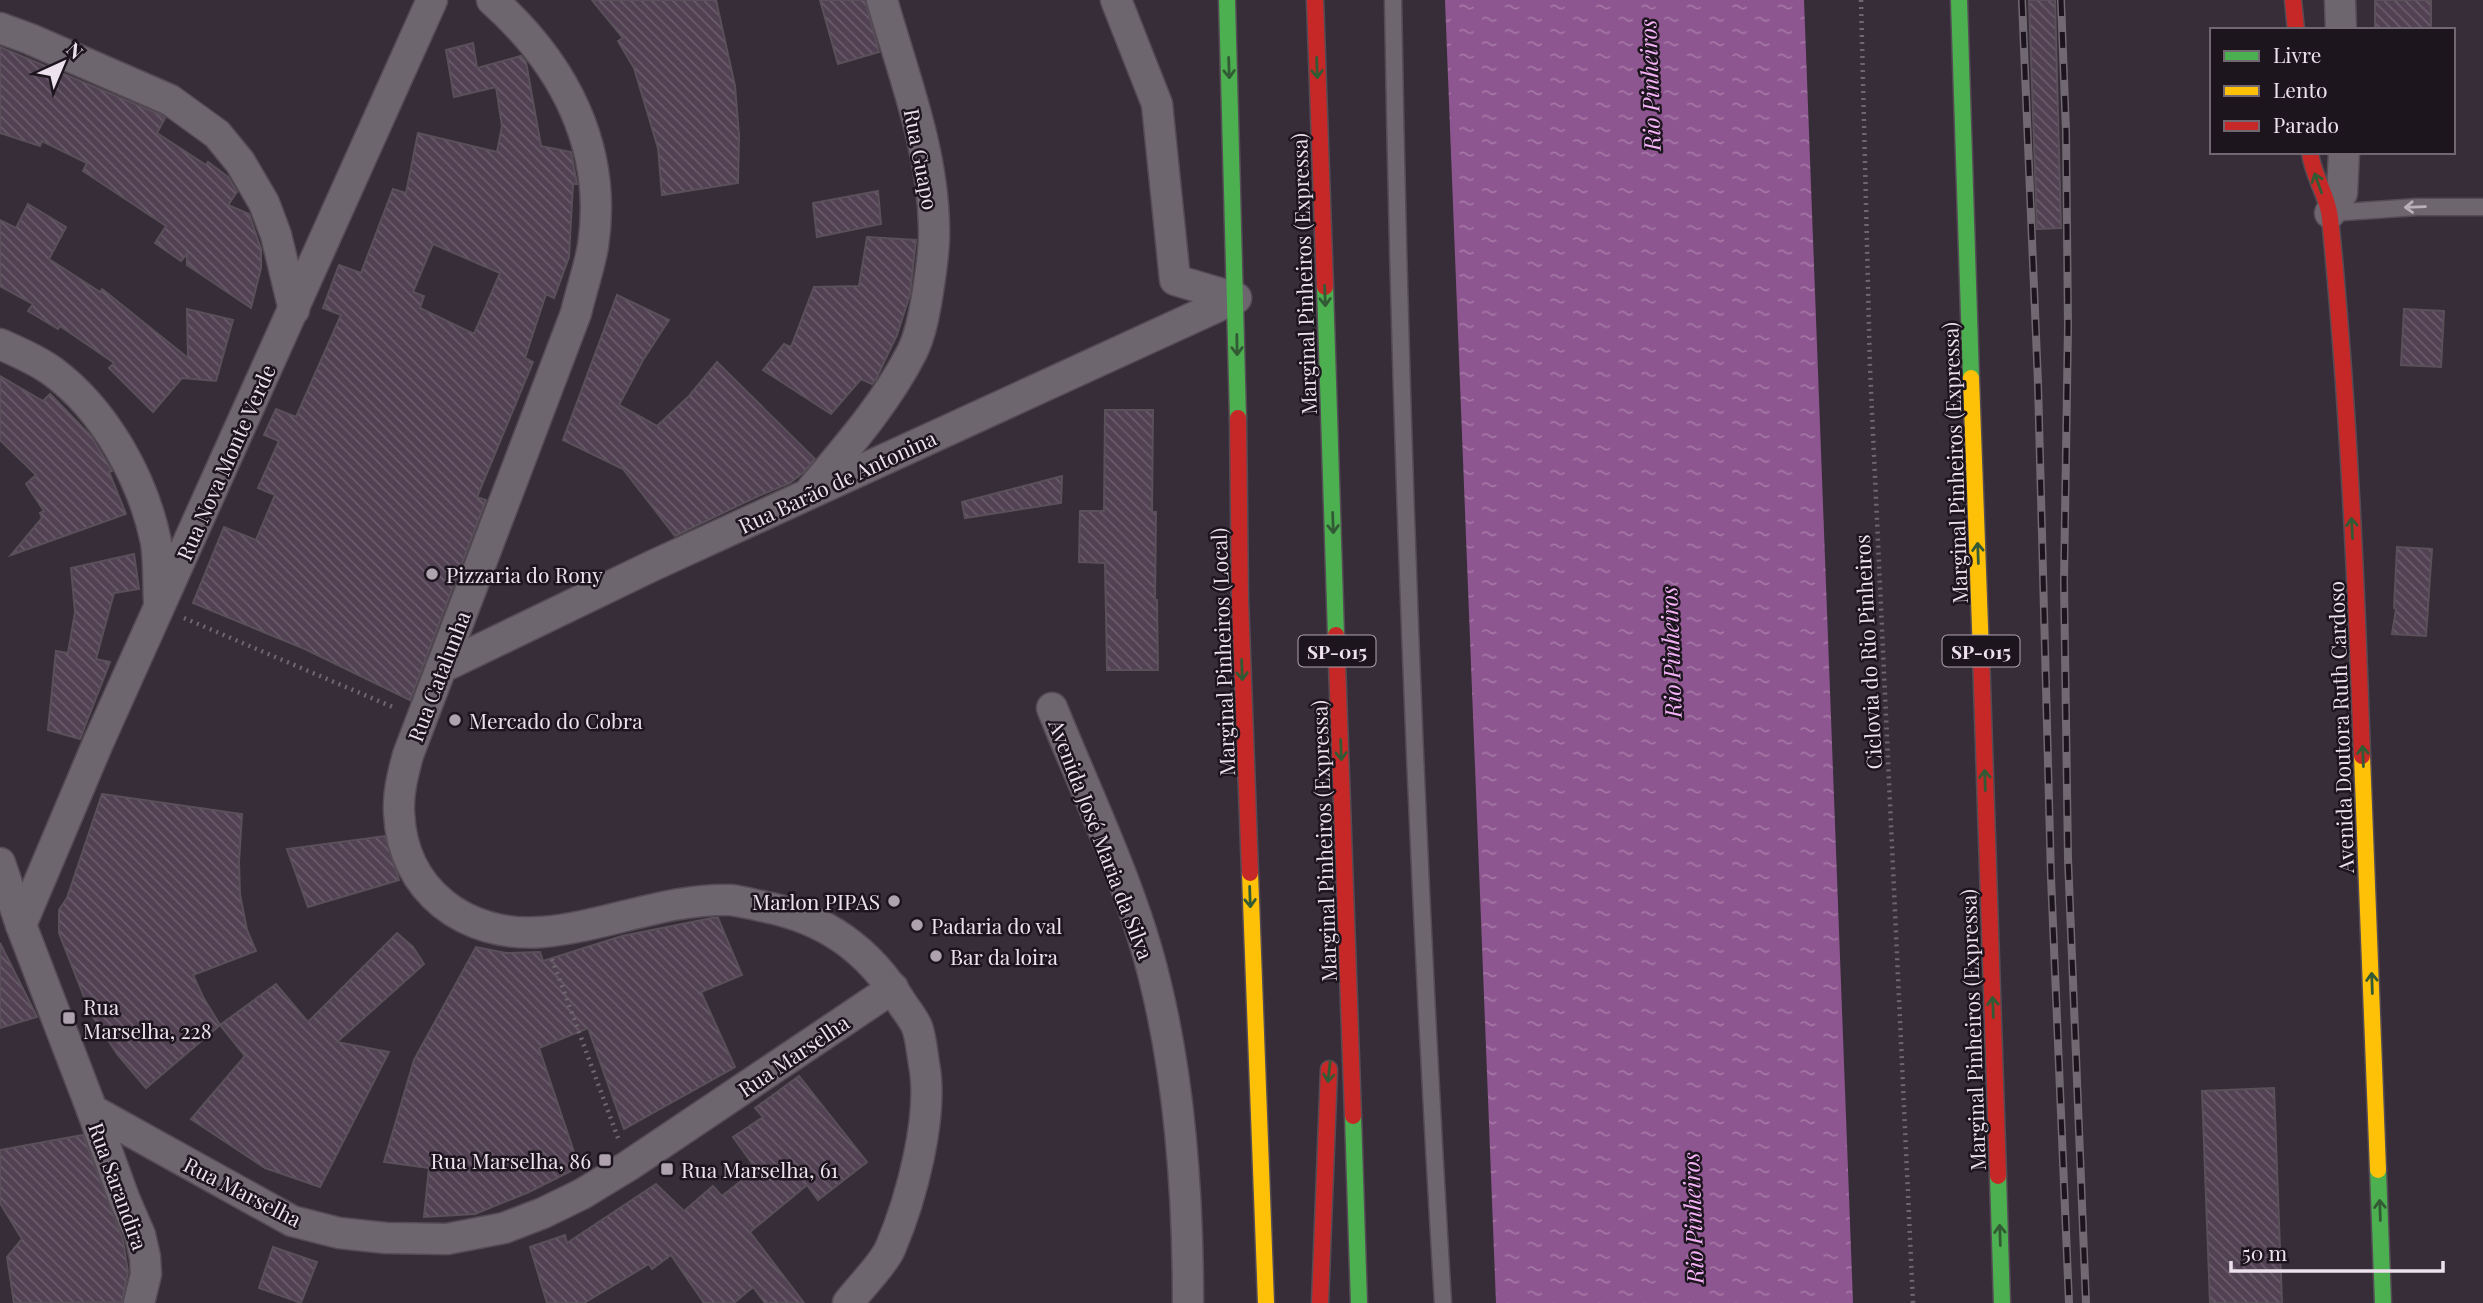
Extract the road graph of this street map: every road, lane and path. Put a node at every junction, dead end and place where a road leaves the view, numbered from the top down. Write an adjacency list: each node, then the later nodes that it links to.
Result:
1 (432, 0): 20 (street, Rua Nova Monte Verde)
2 (492, 0): 24 (street, Rua Catalunha)
3 (882, 0): 22 (street, Rua Guapo)
4 (1116, 0): 19 (street)
5 (1227, 0): 19 (highway, Marginal Pinheiros (Local), one-way to 19)
6 (1315, 0): 28 (highway, Marginal Pinheiros (Expressa) / SP-015, one-way to 28)
7 (1393, 0): 42 (lane)
8 (1861, 0): 43 (path, Ciclovia do Rio Pinheiros)
9 (1959, 0): 44 (highway, Marginal Pinheiros (Expressa) / SP-015, one-way to 9)
10 (2293, 0): 12 (highway)
11 (2340, 0): 13 (street)
12 (2296, 28)
13 (2341, 28)
14 (0, 29): 20 (street)
15 (2310, 154): 18 (highway, Avenida Doutora Ruth Cardoso, one-way to 15)
16 (2344, 154): 18 (street)
17 (2483, 207): 18 (lane, one-way to 18)
18 (2330, 213): 45 (highway, Avenida Doutora Ruth Cardoso, one-way to 18)
19 (1236, 298): 22 (street, Rua Barão de Antonina); 39 (highway, Marginal Pinheiros (Local), one-way to 39)
20 (294, 310): 23 (street, Rua Nova Monte Verde)
21 (0, 344): 23 (street)
22 (807, 495): 24 (street, Rua Barão de Antonina)
23 (159, 607): 26 (path); 29 (street, Rua Nova Monte Verde)
24 (441, 668): 26 (street, Rua Catalunha)
25 (1052, 708): 38 (street, Avenida José Maria da Silva)
26 (422, 719): 30 (street, Rua Catalunha)
27 (0, 863): 29 (street)
28 (1346, 906): 32 (highway); 41 (highway, Marginal Pinheiros (Expressa) / SP-015)
29 (21, 925): 34 (street)
30 (542, 932): 31 (street, Rua Catalunha); 35 (path)
31 (893, 988): 35 (street, Rua Marselha); 37 (street, Rua Catalunha)
32 (1333, 1030)
33 (1331, 1058): 40 (highway, one-way to 40)
34 (92, 1110): 35 (street, Rua Marselha); 36 (street, Rua Sarandira)
35 (628, 1166)
36 (139, 1303)
37 (848, 1303)
38 (1188, 1303)
39 (1266, 1303)
40 (1320, 1303)
41 (1359, 1303)
42 (1443, 1303)
43 (1913, 1303)
44 (2002, 1303)
45 (2383, 1303)

